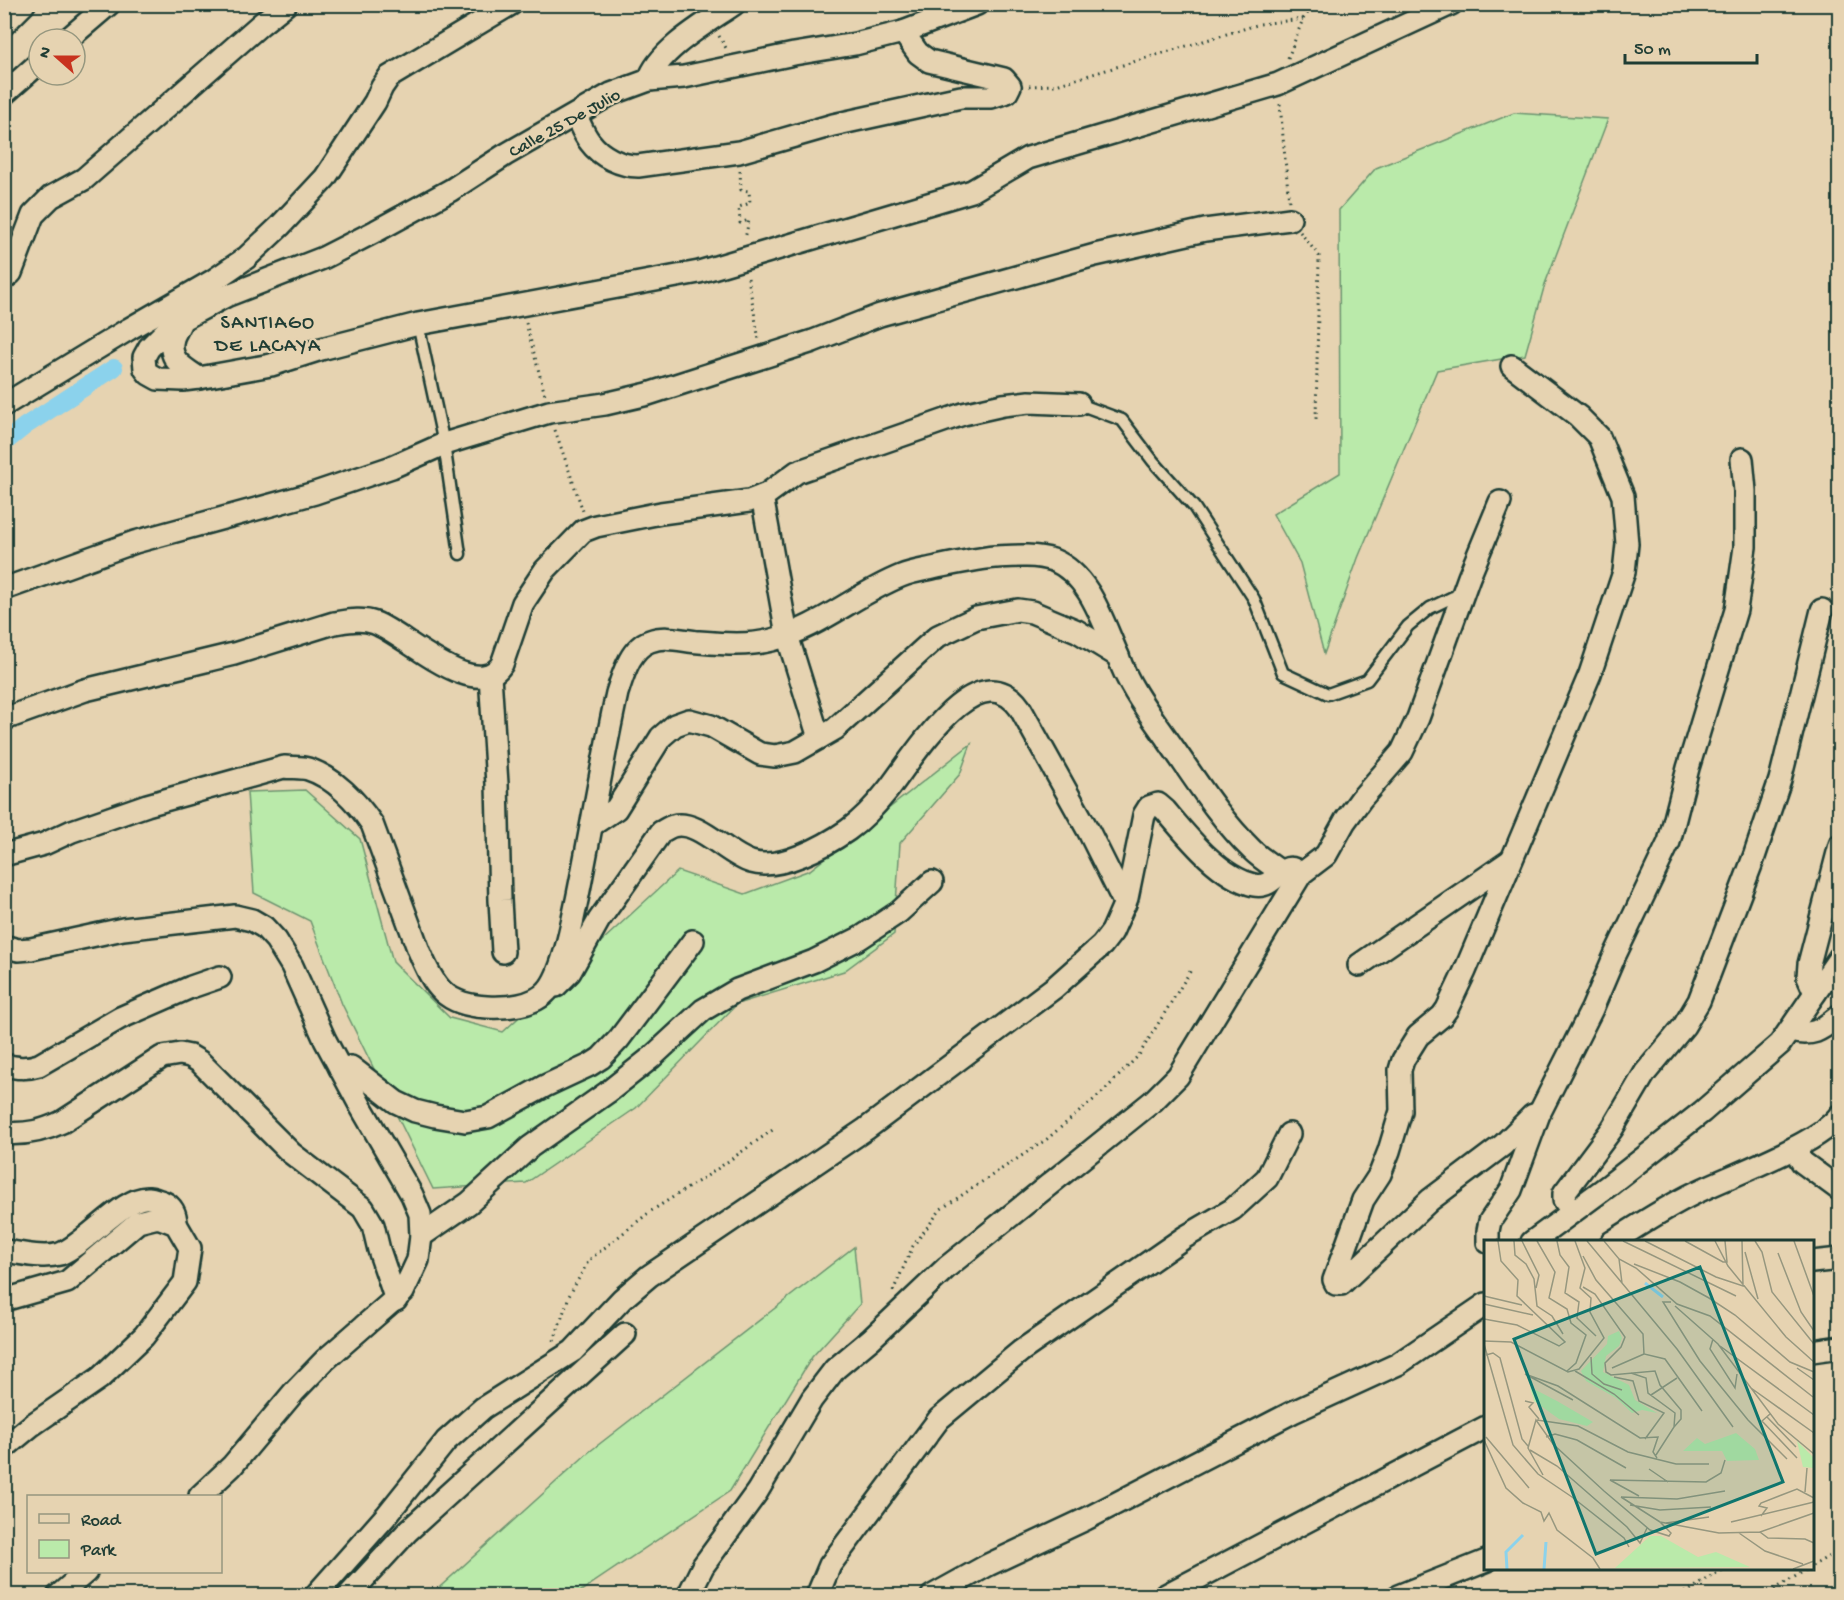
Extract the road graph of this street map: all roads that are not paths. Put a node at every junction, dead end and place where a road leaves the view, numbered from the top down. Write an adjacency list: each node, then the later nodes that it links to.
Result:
1 (24, 4): 8 (street)
2 (109, 4): 9 (street)
3 (286, 4): 16 (street)
4 (511, 4): 17 (street)
5 (734, 4): 12 (street)
6 (977, 4): 10 (street, Calle 25 De Julio)
7 (1451, 4): 19 (street)
8 (4, 24)
9 (82, 27)
10 (903, 32): 12 (street, Calle 25 De Julio); 14 (street)
11 (27, 74): 13 (street)
12 (649, 80): 14 (street, Calle 25 De Julio)
13 (4, 94)
14 (576, 116): 17 (street, Calle 25 De Julio)
15 (1290, 219): 24 (street)
16 (4, 279)
17 (220, 288): 18 (street, Calle 25 De Julio); 23 (street)
18 (181, 320): 21 (street); 21 (street, Calle 25 De Julio)
19 (418, 324): 21 (street); 24 (lane)
20 (1512, 366): 40 (street)
21 (199, 378)
22 (1079, 404): 26 (street); 30 (lane)
23 (4, 405)
24 (444, 444): 28 (lane); 29 (street)
25 (1742, 459): 56 (street)
26 (762, 496): 32 (street); 34 (street)
27 (1500, 501): 30 (street)
28 (460, 554)
29 (4, 590)
30 (1462, 597): 41 (street)
31 (1821, 610): 62 (street)
32 (787, 635): 33 (street); 36 (street); 37 (street)
33 (1118, 656): 36 (street); 41 (street)
34 (490, 675): 35 (street); 46 (street)
35 (4, 719)
36 (819, 738): 37 (street)
37 (592, 825): 50 (street)
38 (1839, 845): 51 (street)
39 (4, 855): 50 (street)
40 (1510, 860): 48 (street); 56 (street)
41 (1291, 873): 43 (street); 85 (street)
42 (932, 882): 64 (street)
43 (1125, 904): 50 (street); 83 (street)
44 (693, 941): 55 (street)
45 (4, 946): 55 (street)
46 (503, 952)
47 (1839, 957): 51 (street)
48 (1359, 965)
49 (220, 977): 54 (street)
50 (549, 989)
51 (1815, 993): 53 (street)
52 (1839, 1015): 53 (street)
53 (1790, 1031): 62 (street)
54 (4, 1065)
55 (340, 1068): 64 (street)
56 (1539, 1114): 65 (street)
57 (1839, 1115): 60 (street)
58 (4, 1133): 72 (street)
59 (1289, 1134): 86 (street)
60 (1794, 1148): 61 (street); 67 (street)
61 (1839, 1190)
62 (1572, 1211): 66 (street)
63 (176, 1224): 68 (street); 71 (street); 78 (street)
64 (421, 1236): 72 (street)
65 (1488, 1240)
66 (1535, 1240)
67 (1615, 1240)
68 (4, 1251)
69 (1839, 1259): 70 (street)
70 (1814, 1262)
71 (4, 1300)
72 (396, 1300): 79 (street)
73 (1484, 1305): 87 (street)
74 (625, 1334): 84 (street)
75 (1839, 1347): 76 (street)
76 (1814, 1351)
77 (1484, 1428): 88 (street)
78 (4, 1448)
79 (202, 1495)
80 (1484, 1561): 89 (street)
81 (85, 1573): 82 (street)
82 (58, 1596)
83 (315, 1596)
84 (348, 1596)
85 (688, 1596)
86 (817, 1596)
87 (932, 1596)
88 (1164, 1596)
89 (1398, 1596)

